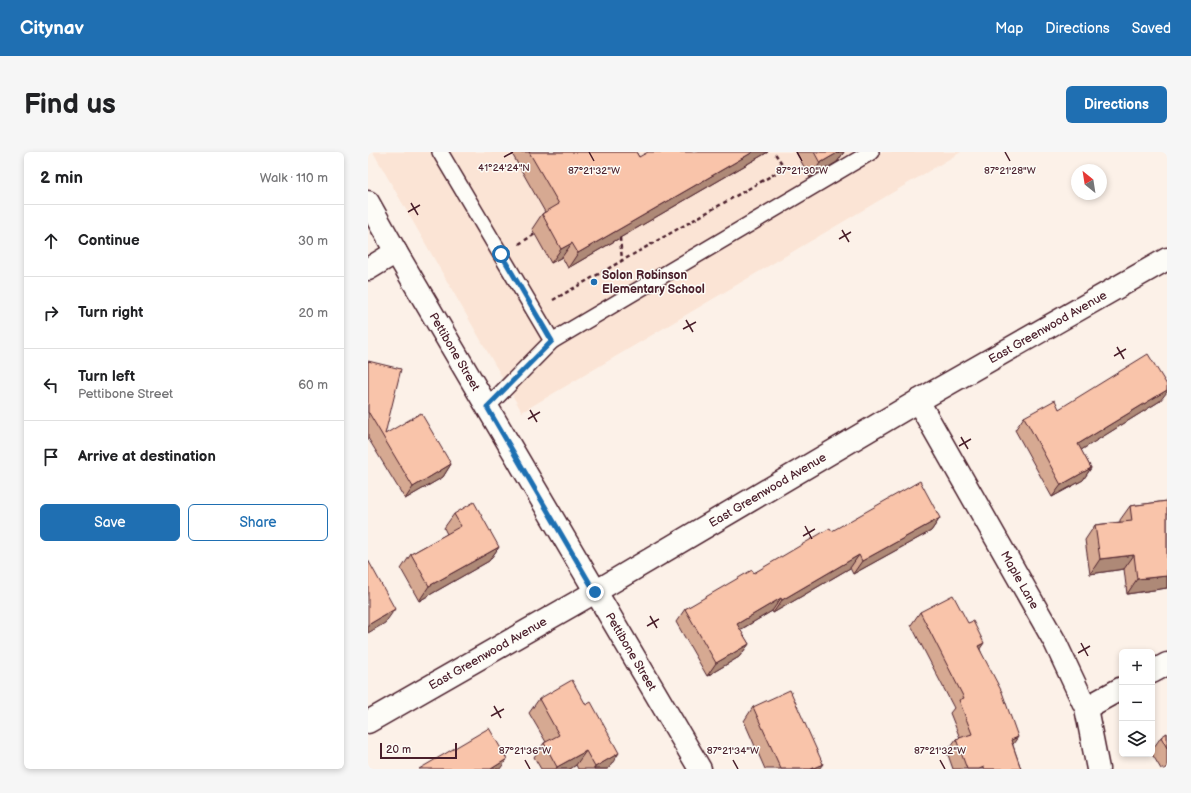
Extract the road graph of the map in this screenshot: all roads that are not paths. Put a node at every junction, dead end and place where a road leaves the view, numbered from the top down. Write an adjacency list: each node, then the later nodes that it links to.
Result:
1 (440, 152): 7 (lane)
2 (871, 152): 7 (lane)
3 (368, 202): 4 (street, Pettibone Street)
4 (396, 252): 6 (street); 9 (street, Pettibone Street)
5 (1167, 259): 8 (street, East Greenwood Avenue)
6 (368, 269)
7 (552, 341): 9 (lane)
8 (918, 401): 10 (street, East Greenwood Avenue); 14 (street, Maple Lane)
9 (487, 407): 10 (street, Pettibone Street)
10 (595, 592): 15 (street, East Greenwood Avenue); 16 (street, Pettibone Street)
11 (1167, 664): 12 (street)
12 (1155, 670)
13 (1119, 690): 14 (street)
14 (1086, 708): 17 (street, Maple Lane)
15 (368, 722)
16 (700, 769)
17 (1098, 769)

